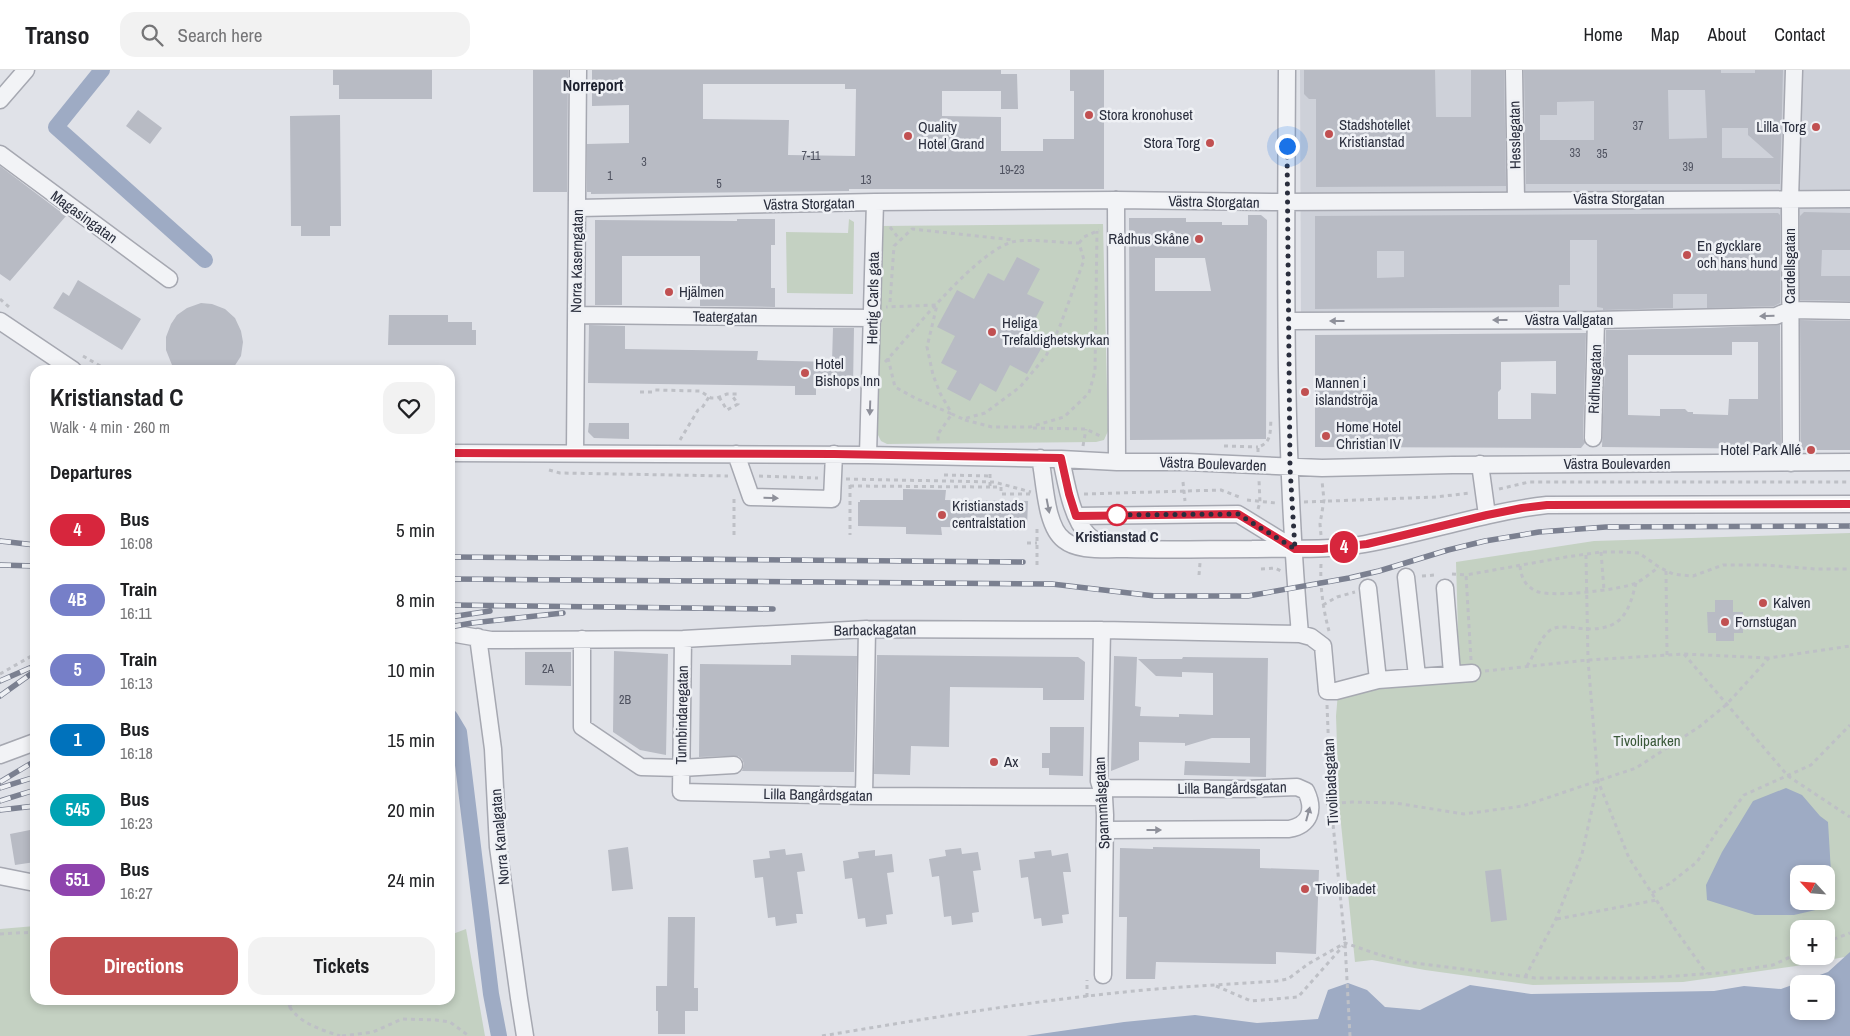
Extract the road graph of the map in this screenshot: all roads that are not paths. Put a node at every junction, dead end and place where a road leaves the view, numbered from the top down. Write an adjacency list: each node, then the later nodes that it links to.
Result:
1 (26, 70): 6 (street)
2 (578, 70): 14 (street, Norra Kaserngatan)
3 (1287, 70): 13 (street)
4 (1514, 70): 11 (street, Hesslegatan)
5 (1794, 70): 9 (street, Cardellsgatan)
6 (0, 100)
7 (0, 154): 15 (street, Magasingatan)
8 (1850, 198): 9 (street, Västra Storgatan)
9 (1790, 199): 11 (street, Västra Storgatan); 16 (street, Cardellsgatan)
10 (1116, 200): 12 (street, Västra Storgatan); 13 (street, Västra Storgatan); 32 (street)
11 (1516, 200): 13 (street, Västra Storgatan)
12 (875, 202): 14 (street, Västra Storgatan); 18 (street, Hertig Carls gata)
13 (1287, 202): 22 (street)
14 (578, 208): 19 (street, Norra Kaserngatan)
15 (169, 279)
16 (1790, 310): 17 (street, Västra Vallgatan); 20 (street, Västra Vallgatan, one-way to 20); 34 (street, Cardellsgatan)
17 (1850, 311)
18 (881, 312): 19 (street, Teatergatan); 29 (street, Hertig Carls gata, one-way to 29)
19 (576, 315): 25 (street, Norra Kaserngatan)
20 (1596, 320): 22 (street, Västra Vallgatan, one-way to 22); 24 (street, Ridhusgatan)
21 (0, 321): 23 (street)
22 (1288, 321): 36 (street)
23 (64, 365)
24 (1593, 438)
25 (575, 452): 26 (street, Västra Boulevarden); 27 (street, Västra Boulevarden)
26 (455, 453)
27 (736, 454): 28 (street, Västra Boulevarden); 28 (street, one-way to 28)
28 (842, 454): 29 (street, Västra Boulevarden)
29 (868, 455): 30 (street, Västra Boulevarden)
30 (1040, 458): 31 (street, Västra Boulevarden); 40 (street, one-way to 40)
31 (1061, 458): 32 (street, Västra Boulevarden); 39 (street)
32 (1117, 462): 36 (street, Västra Boulevarden)
33 (1850, 462): 34 (street, Västra Boulevarden)
34 (1791, 463): 35 (street, Västra Boulevarden)
35 (1480, 464): 36 (street, Västra Boulevarden); 38 (street)
36 (1290, 468): 41 (street)
37 (1850, 504): 38 (street)
38 (1487, 515): 41 (street)
39 (1076, 516): 40 (street); 41 (street)
40 (1107, 548): 41 (street)
41 (1295, 549): 48 (street)
42 (1406, 577): 54 (street)
43 (1368, 588): 55 (street)
44 (1445, 588): 53 (street)
45 (867, 629): 46 (street, Barbackagatan); 50 (street, Barbackagatan); 62 (street)
46 (1102, 630): 48 (street, Barbackagatan); 61 (street, Spannmålsgatan)
47 (455, 633): 49 (street, Barbackagatan)
48 (1300, 634): 55 (street)
49 (478, 638): 51 (street, Barbackagatan); 67 (street, Norra Kanalgatan)
50 (683, 639): 51 (street, Barbackagatan); 59 (street, Tunnbindaregatan)
51 (582, 640): 59 (street)
52 (1472, 672): 53 (street)
53 (1452, 673): 54 (street)
54 (1417, 676): 55 (street)
55 (1378, 680)
56 (30, 744): 57 (street)
57 (0, 755)
58 (734, 765): 59 (street)
59 (681, 768): 60 (street, Tunnbindaregatan)
60 (681, 792): 62 (street, Lilla Bangårdsgatan)
61 (1102, 793): 62 (street, Lilla Bangårdsgatan); 63 (street, Spannmålsgatan); 63 (street, Lilla Bangårdsgatan, one-way to 61)
62 (864, 796)
63 (1105, 830): 66 (street, Spannmålsgatan)
64 (0, 876): 65 (street)
65 (30, 882)
66 (1103, 975)
67 (526, 1036)

